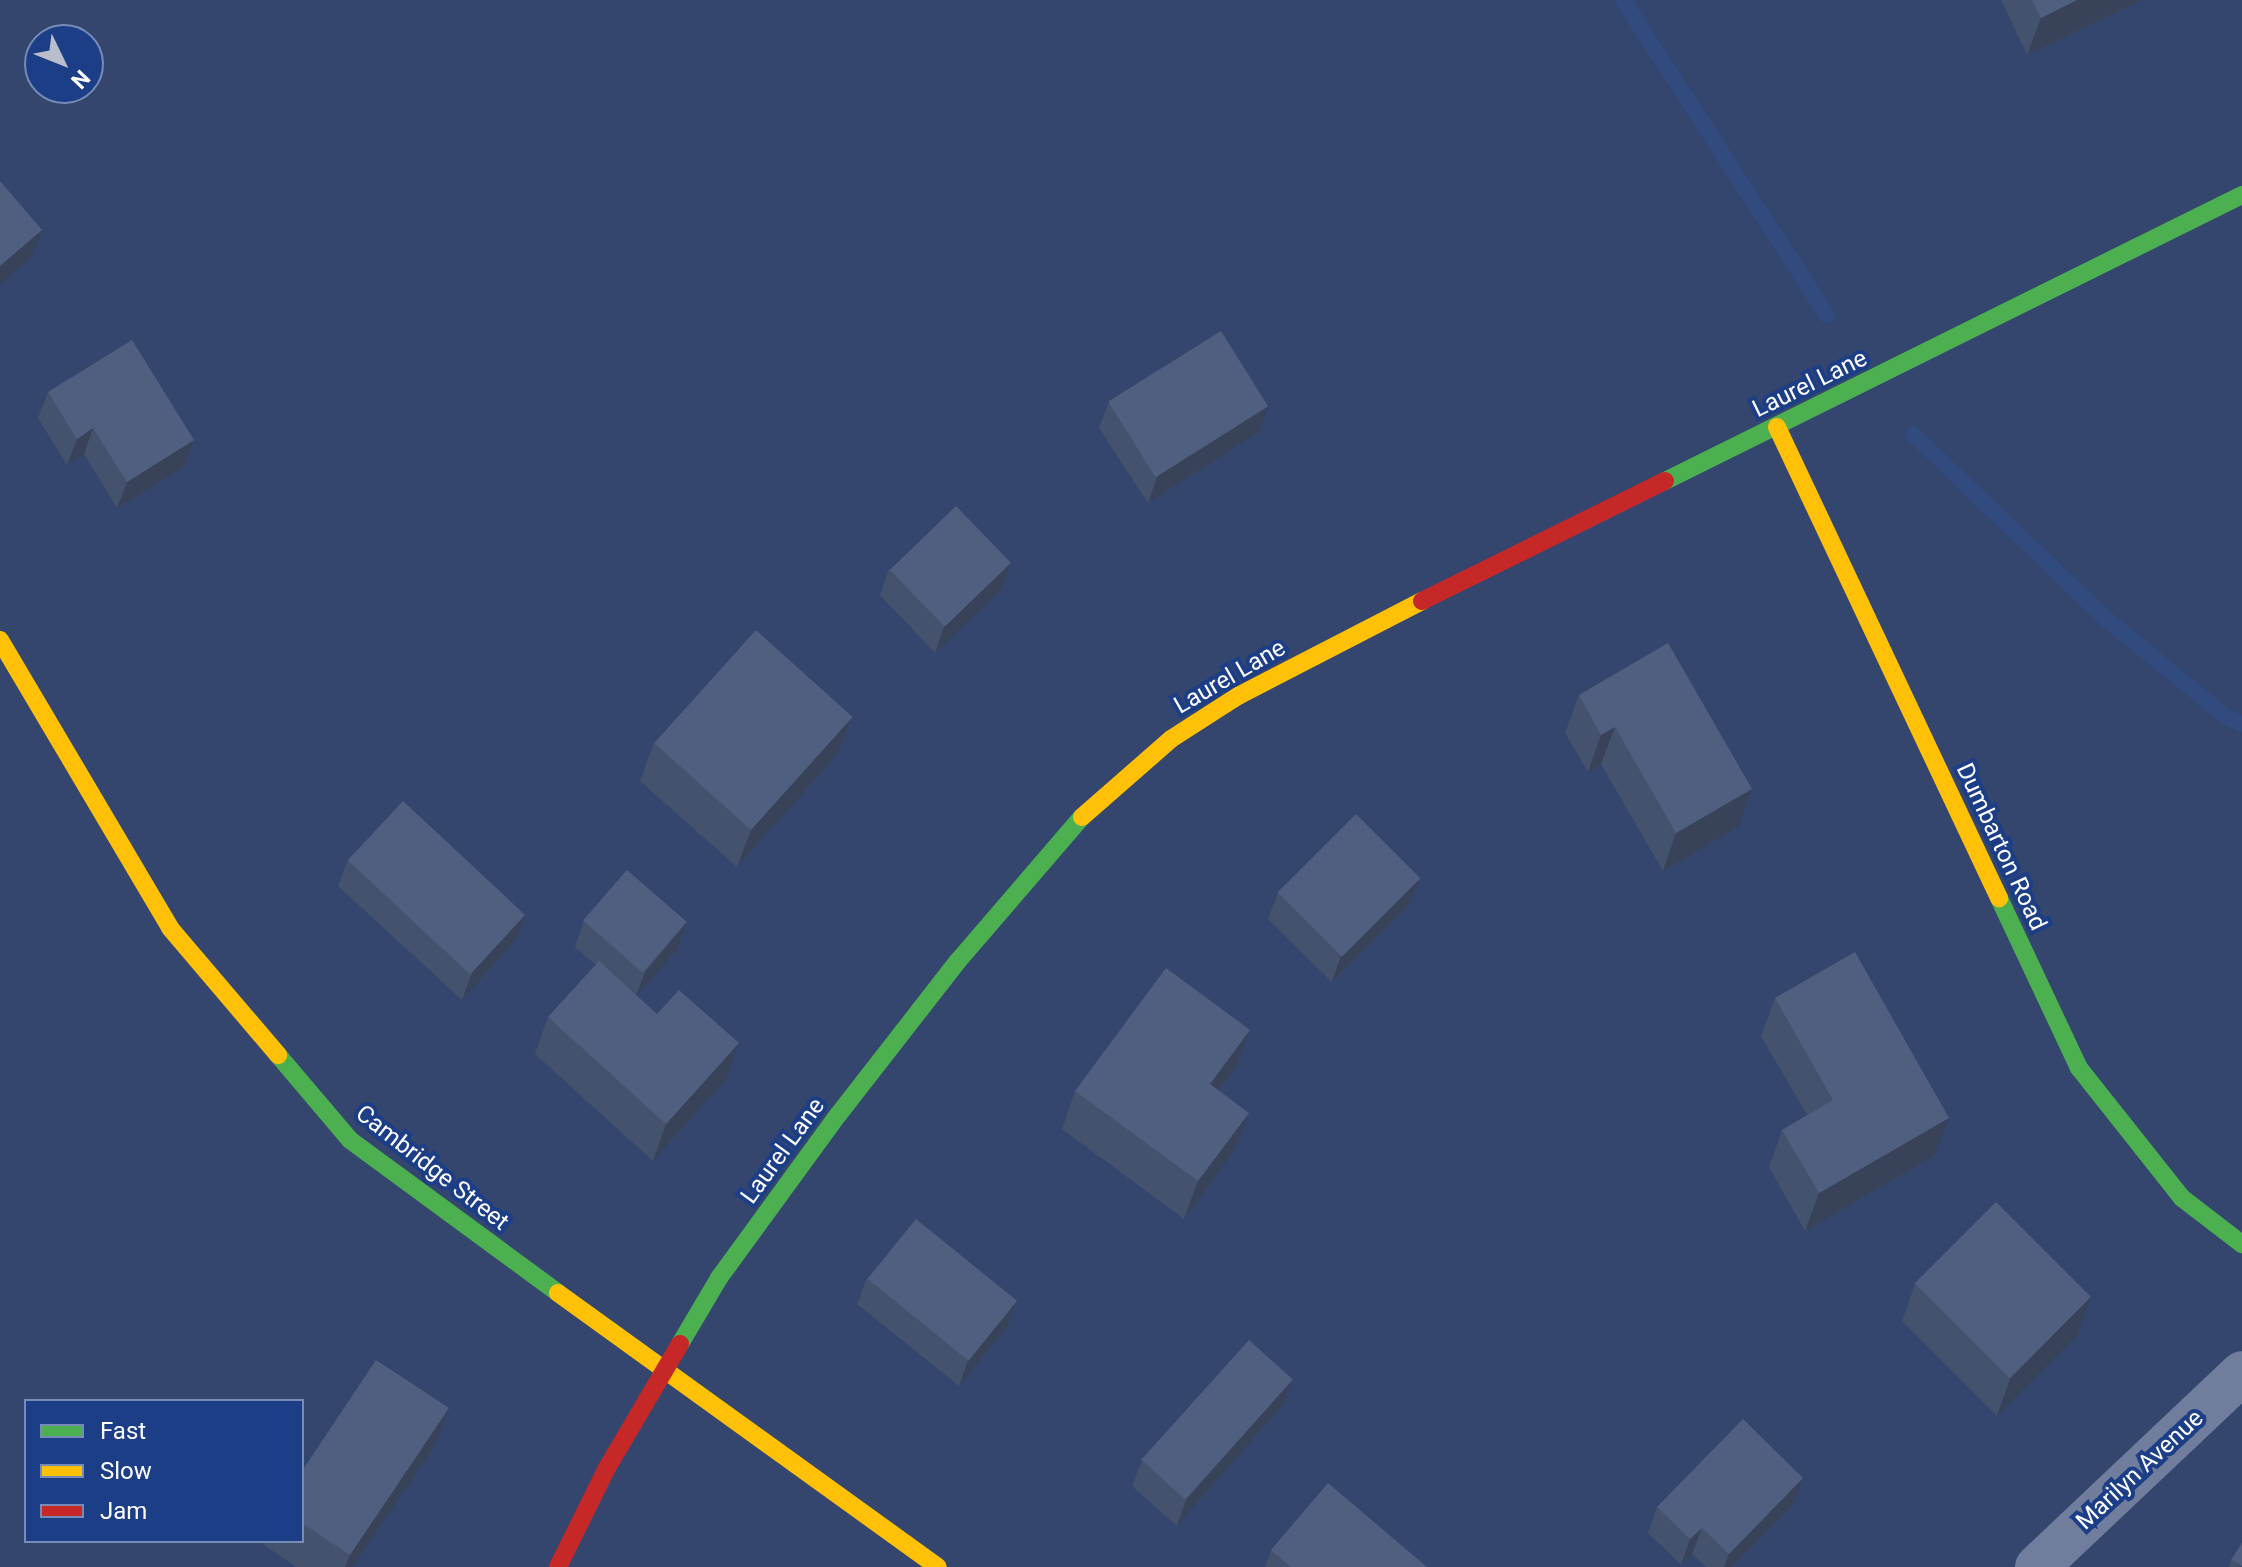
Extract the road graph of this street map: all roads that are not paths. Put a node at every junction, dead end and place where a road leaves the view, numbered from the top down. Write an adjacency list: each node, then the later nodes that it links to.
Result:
1 (2242, 195): 2 (street, Laurel Lane)
2 (1777, 427): 4 (street, Dumbarton Road); 5 (street, Laurel Lane)
3 (0, 640): 5 (street, Cambridge Street)
4 (2242, 1244)
5 (664, 1372): 7 (street, Laurel Lane); 8 (street, Cambridge Street)
6 (2242, 1373): 9 (street, Marilyn Avenue)
7 (558, 1567)
8 (938, 1567)
9 (2037, 1567)

